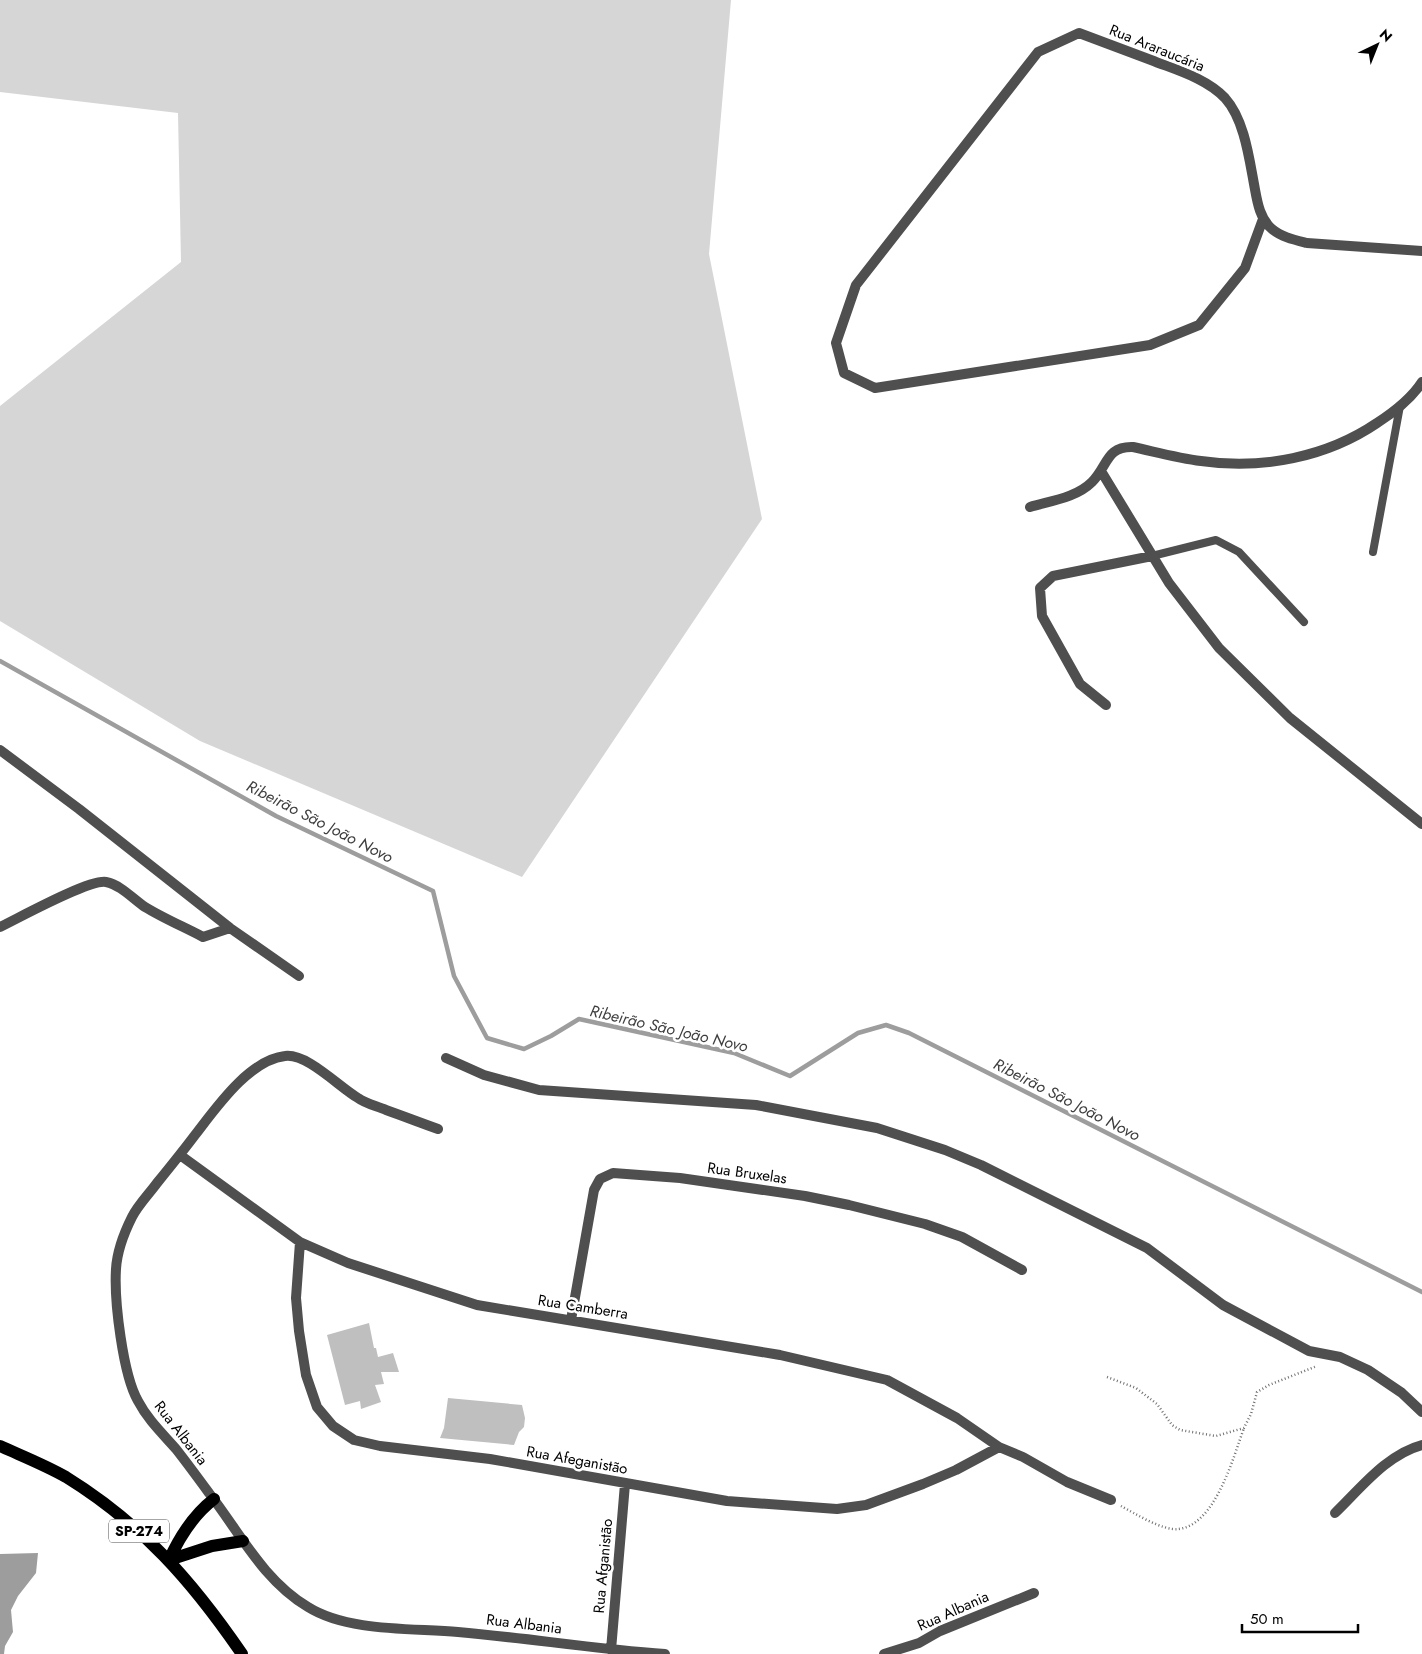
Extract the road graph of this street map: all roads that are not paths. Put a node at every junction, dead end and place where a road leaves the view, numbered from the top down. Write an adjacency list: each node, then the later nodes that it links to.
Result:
1 (1263, 219): 1 (street, Rua Araraucária); 2 (street)
2 (1422, 251)
3 (1422, 382): 4 (street)
4 (1400, 406): 5 (street); 7 (lane)
5 (1101, 471): 6 (street); 8 (street)
6 (1030, 508)
7 (1373, 552)
8 (1152, 556): 9 (lane); 10 (street); 12 (street)
9 (1304, 622)
10 (1106, 705)
11 (0, 750): 14 (street)
12 (1422, 824)
13 (0, 928): 14 (street)
14 (230, 928): 15 (street)
15 (299, 976)
16 (446, 1058): 22 (street)
17 (438, 1129): 18 (street, Rua Albania)
18 (180, 1154): 19 (street, Rua Camberra); 27 (street, Rua Albania)
19 (300, 1242): 21 (street, Rua Camberra); 26 (street, Rua Afeganistão)
20 (1022, 1270): 21 (street, Rua Bruxelas)
21 (571, 1320): 25 (street, Rua Camberra)
22 (1422, 1412)
23 (1422, 1445): 29 (street)
24 (0, 1446): 31 (main road, SP-274)
25 (999, 1446): 26 (street, Rua Afeganistão); 28 (street, Rua Camberra)
26 (624, 1484): 33 (street, Rua Afganistão)
27 (214, 1499): 30 (street, Rua Albania); 31 (main road)
28 (1111, 1500)
29 (1335, 1513)
30 (242, 1541): 31 (main road); 33 (street, Rua Albania)
31 (169, 1560): 34 (main road, SP-274)
32 (1034, 1593): 36 (street, Rua Albania)
33 (611, 1650): 35 (street, Rua Albania)
34 (242, 1654)
35 (664, 1654)
36 (884, 1654)

